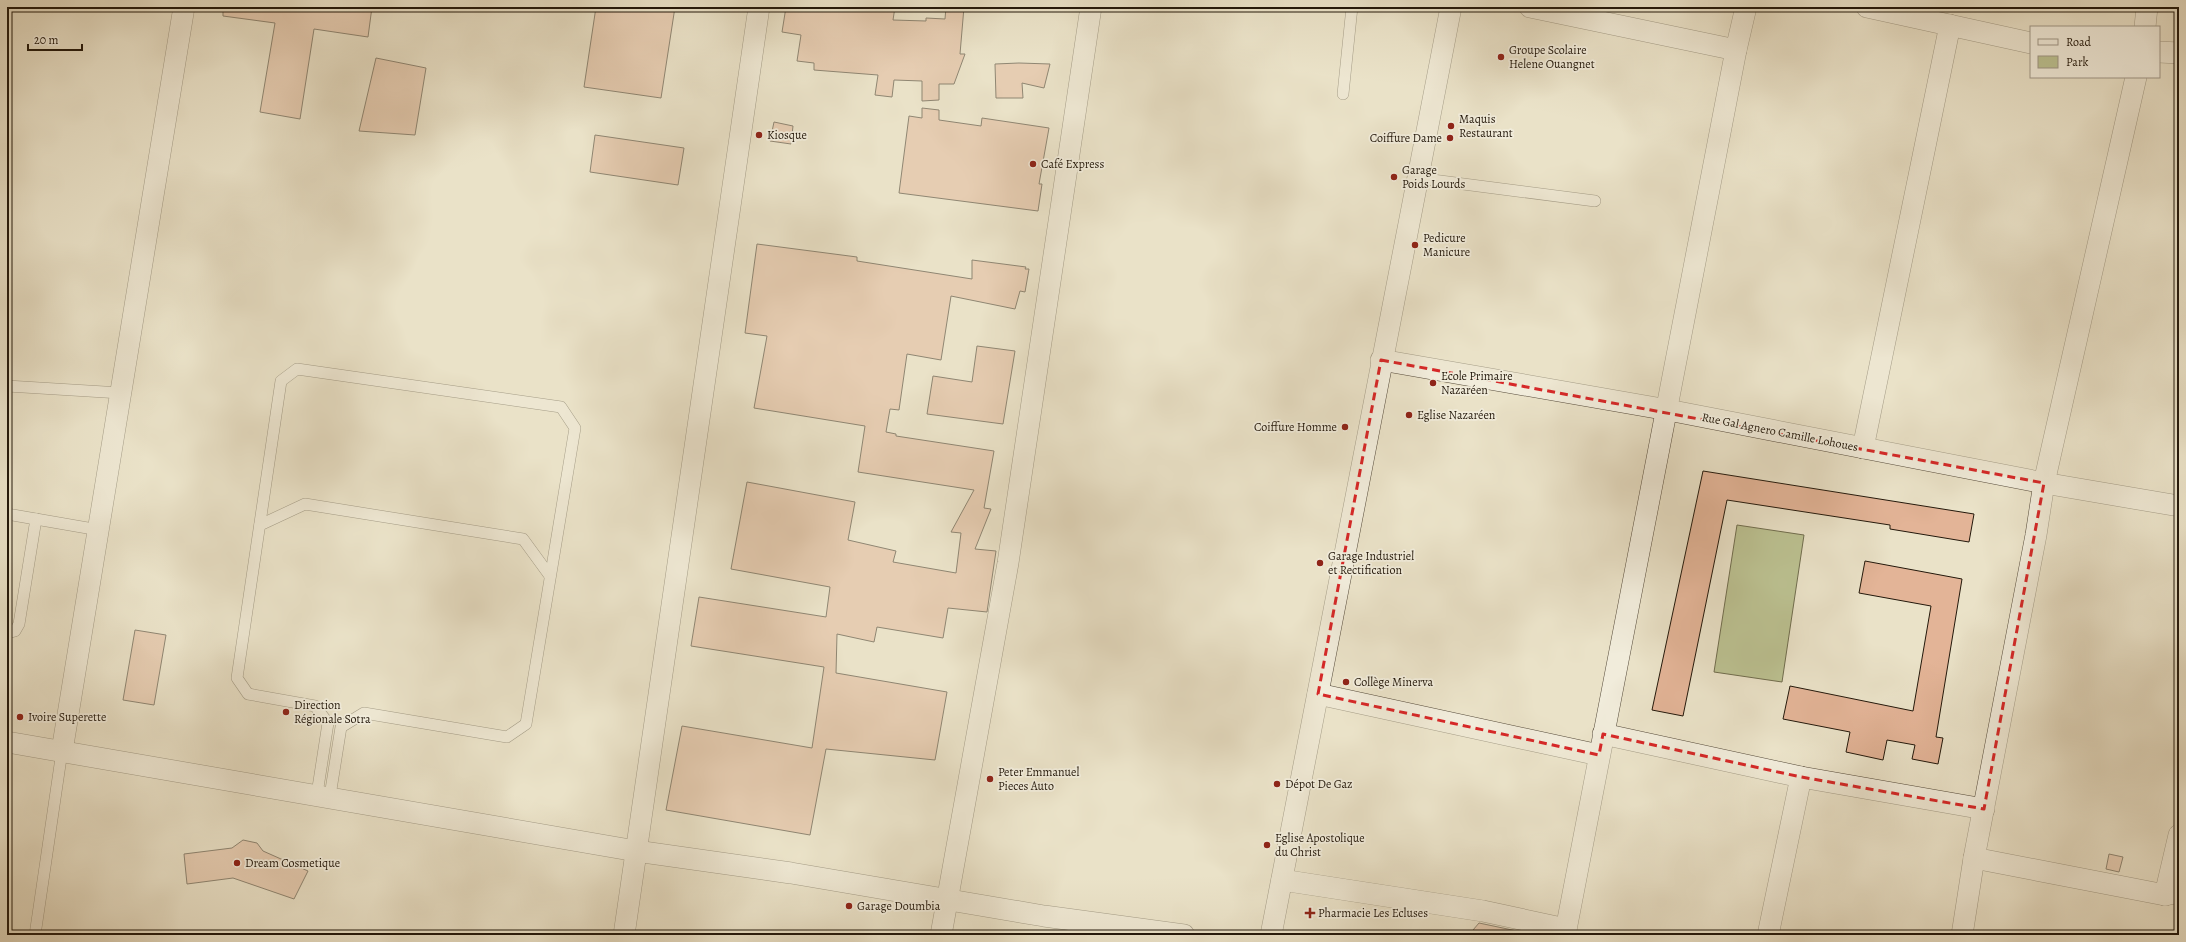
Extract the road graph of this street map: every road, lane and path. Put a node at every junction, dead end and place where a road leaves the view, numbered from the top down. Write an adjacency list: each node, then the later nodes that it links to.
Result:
1 (184, 7): 22 (street)
2 (759, 7): 42 (street)
3 (1091, 7): 46 (street)
4 (1352, 7): 17 (lane)
5 (1451, 7): 18 (street)
6 (1530, 7): 13 (street)
7 (1746, 7): 13 (street)
8 (1867, 7): 10 (street)
9 (2147, 7): 11 (street)
10 (1950, 25): 12 (street); 24 (street)
11 (2145, 26)
12 (2030, 43)
13 (1736, 50): 23 (street)
14 (2160, 52): 15 (street)
15 (2179, 53)
16 (2136, 78): 25 (street)
17 (1343, 94)
18 (1417, 178): 19 (lane); 20 (street)
19 (1595, 200)
20 (1381, 360): 23 (street, Rue Gal Agnero Camille Lohoues); 33 (street)
21 (7, 386): 22 (lane)
22 (121, 393): 30 (street)
23 (1668, 410): 24 (street, Rue Gal Agnero Camille Lohoues); 34 (street)
24 (1862, 448): 25 (street, Rue Gal Agnero Camille Lohoues)
25 (2044, 483): 26 (street, Rue Gal Agnero Camille Lohoues); 40 (street)
26 (2179, 506)
27 (7, 514): 28 (lane)
28 (36, 519): 30 (lane); 32 (lane)
29 (260, 525): 31 (lane); 31 (lane); 39 (lane)
30 (99, 530): 36 (street)
31 (550, 576): 39 (lane)
32 (7, 633)
33 (1318, 694): 37 (street); 44 (street)
34 (1603, 734): 37 (street); 38 (street)
35 (7, 742): 36 (street)
36 (62, 751): 39 (street); 48 (lane)
37 (1599, 755): 47 (street)
38 (1801, 777): 40 (street); 53 (street)
39 (323, 795): 42 (street)
40 (1984, 809): 43 (street)
41 (2179, 835): 45 (street)
42 (636, 851): 46 (street); 49 (street)
43 (1974, 858): 45 (street); 54 (street)
44 (1282, 880): 47 (street); 52 (street)
45 (2172, 894)
46 (947, 899): 50 (street); 51 (street)
47 (1566, 932)
48 (35, 935)
49 (624, 935)
50 (941, 935)
51 (1184, 935)
52 (1271, 935)
53 (1768, 935)
54 (1962, 935)

